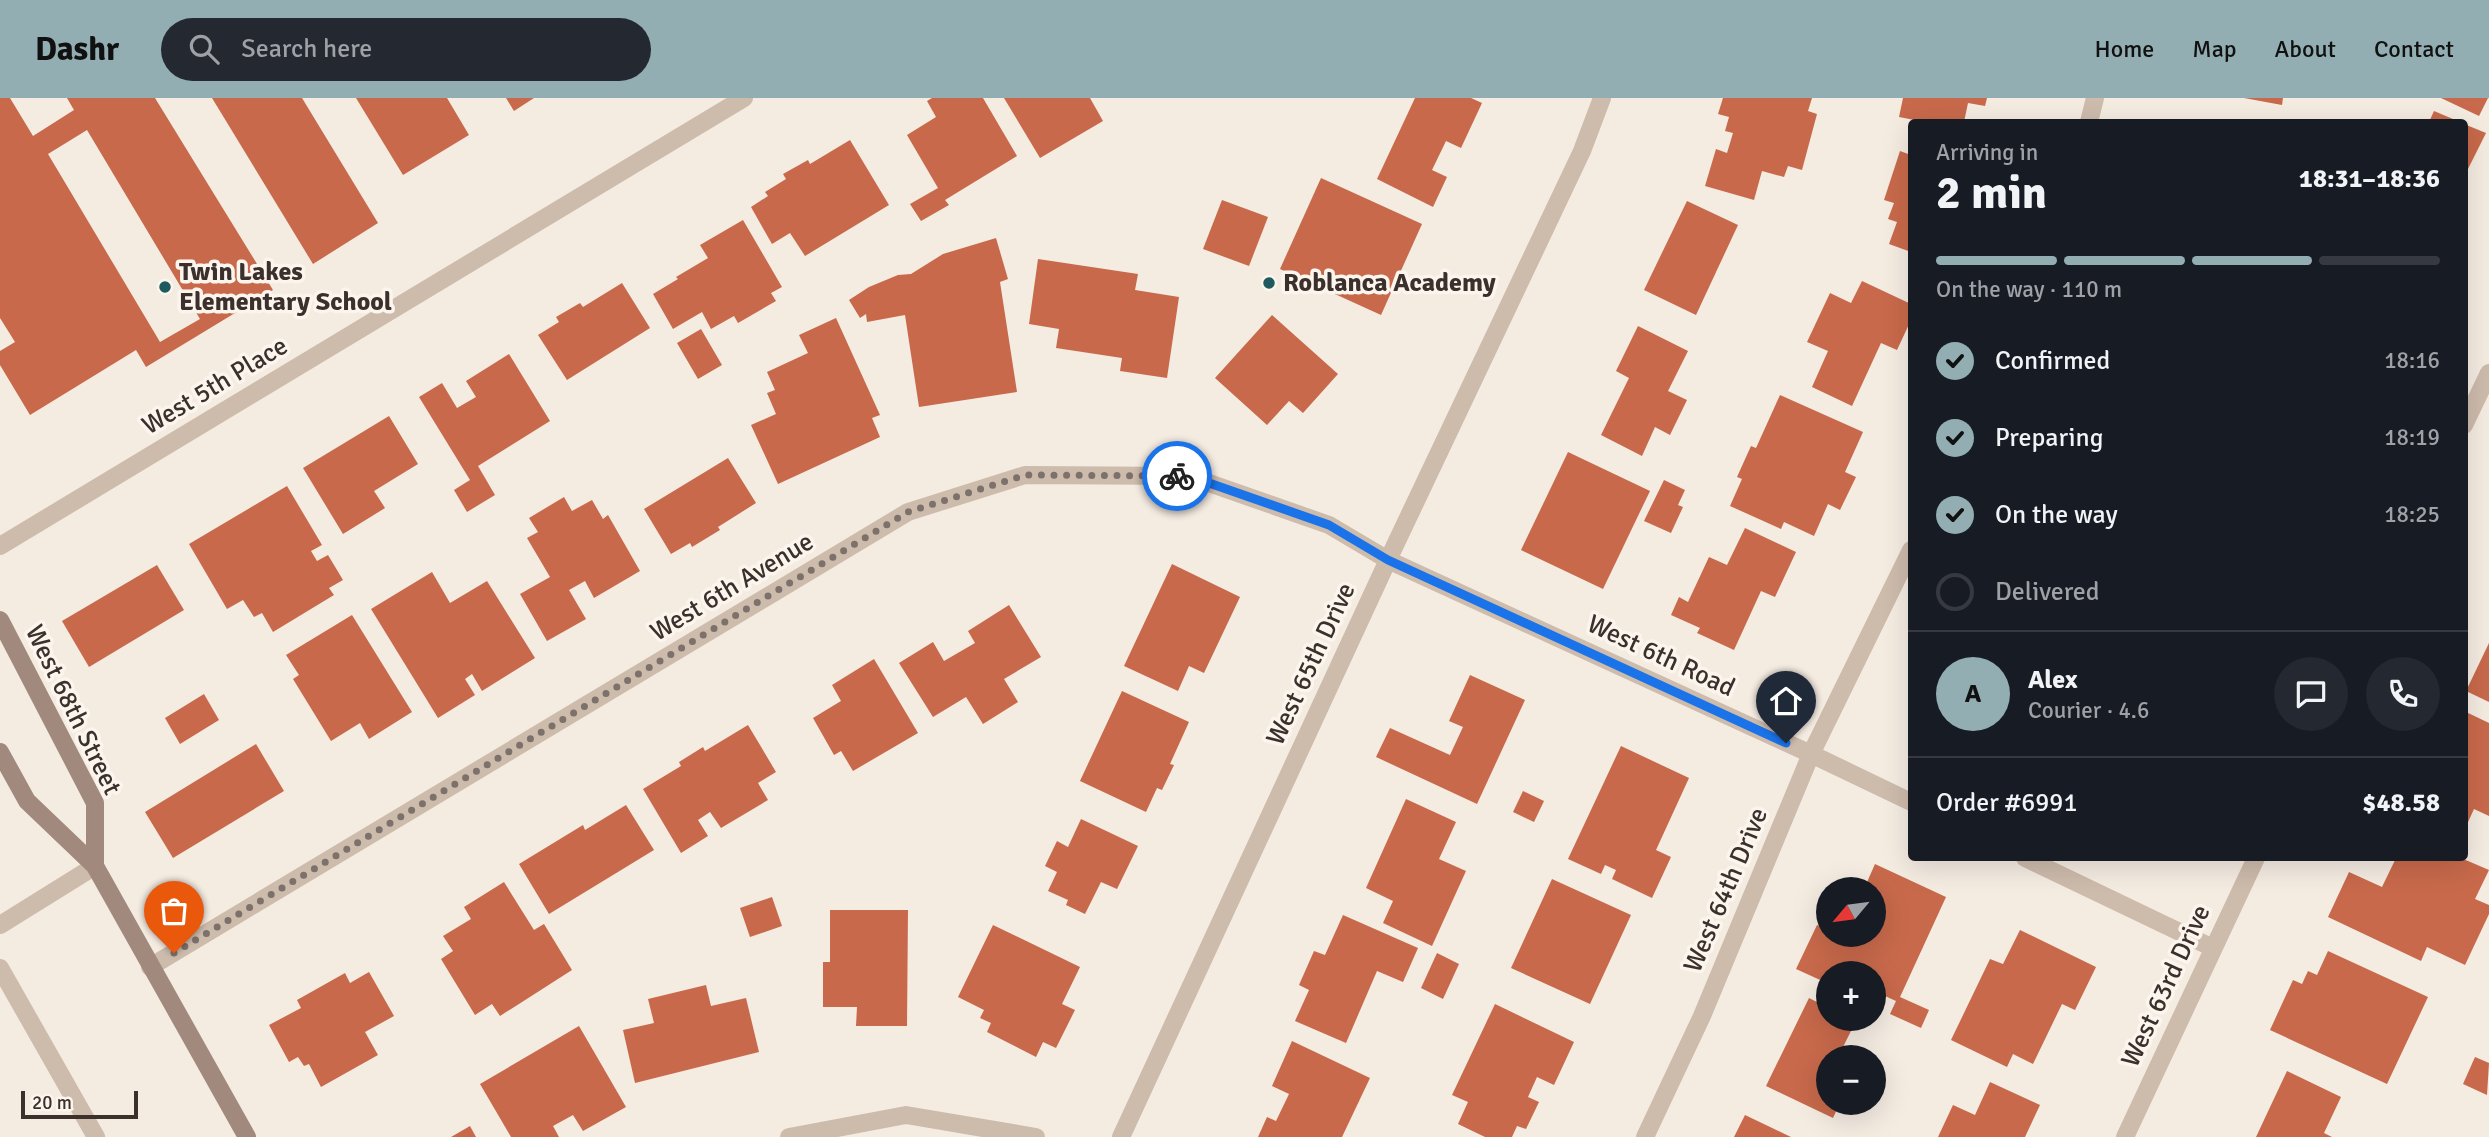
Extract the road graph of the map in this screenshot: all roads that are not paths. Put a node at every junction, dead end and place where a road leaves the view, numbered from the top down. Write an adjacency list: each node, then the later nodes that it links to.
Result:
1 (744, 98): 7 (street, West 5th Place)
2 (1602, 98): 9 (street, West 65th Drive)
3 (2095, 98): 4 (street)
4 (2090, 119)
5 (2489, 373): 6 (street)
6 (2468, 417)
7 (0, 546)
8 (1908, 556): 12 (street, West 64th Drive)
9 (1388, 560): 12 (street, West 6th Road); 19 (street, West 6th Avenue); 25 (street, West 65th Drive)
10 (0, 620): 16 (main road, West 68th Street)
11 (0, 752): 16 (main road, West 68th Street)
12 (1811, 754): 13 (street, West 6th Road); 26 (street, West 64th Drive)
13 (1908, 801)
14 (2031, 861): 18 (street)
15 (2255, 861): 18 (street, West 63rd Drive)
16 (95, 866): 17 (street); 19 (main road, West 68th Street)
17 (0, 925)
18 (2213, 948): 27 (street, West 63rd Drive)
19 (150, 967): 22 (main road, West 68th Street)
20 (0, 968): 21 (street)
21 (96, 1137)
22 (247, 1137)
23 (789, 1137): 24 (street)
24 (1035, 1137)
25 (1121, 1137)
26 (1645, 1137)
27 (2125, 1137)

